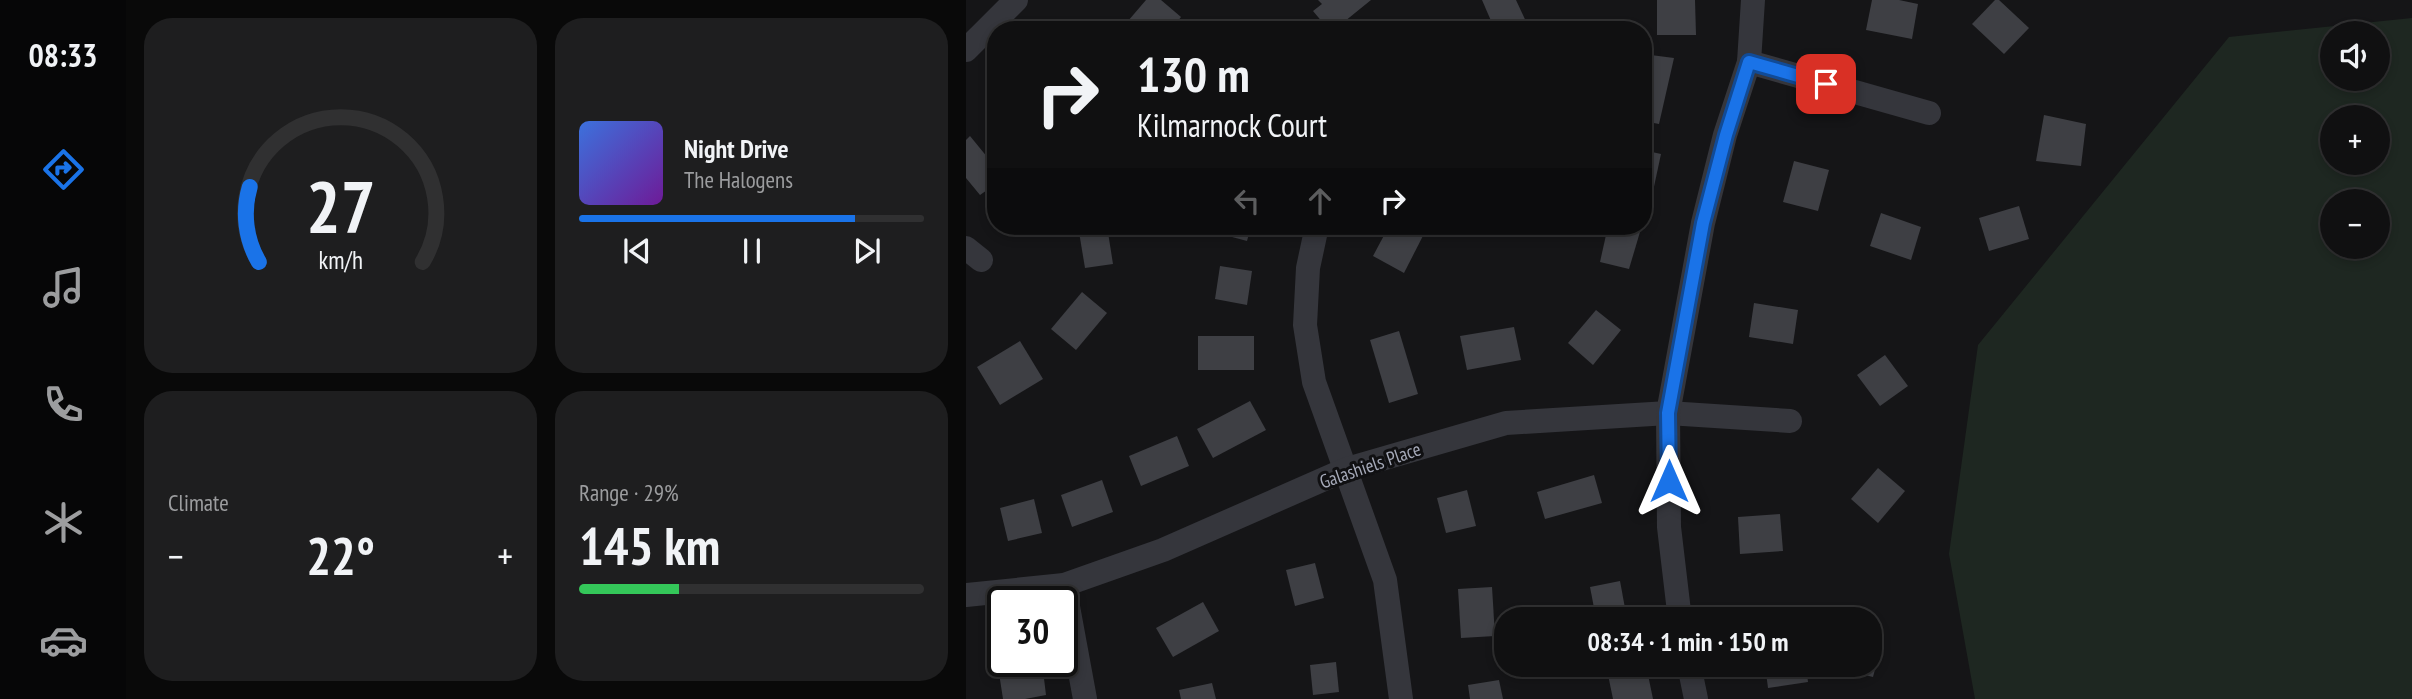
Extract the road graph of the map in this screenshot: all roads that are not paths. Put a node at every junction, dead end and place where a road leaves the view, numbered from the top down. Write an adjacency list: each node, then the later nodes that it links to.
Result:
1 (1016, 0): 3 (street)
2 (1753, 0): 6 (street)
3 (995, 21)
4 (987, 29): 5 (street)
5 (966, 50)
6 (1749, 62): 7 (street); 9 (street)
7 (1928, 113)
8 (1315, 235): 11 (street)
9 (1668, 413): 10 (street, Galashiels Place); 11 (street, Galashiels Place); 14 (street)
10 (1790, 421)
11 (1347, 470): 12 (street, Galashiels Place); 17 (street)
12 (1064, 585): 13 (street, Galashiels Place); 16 (street)
13 (966, 596)
14 (1679, 607)
15 (1691, 677): 18 (street)
16 (1085, 699)
17 (1401, 699)
18 (1696, 699)

